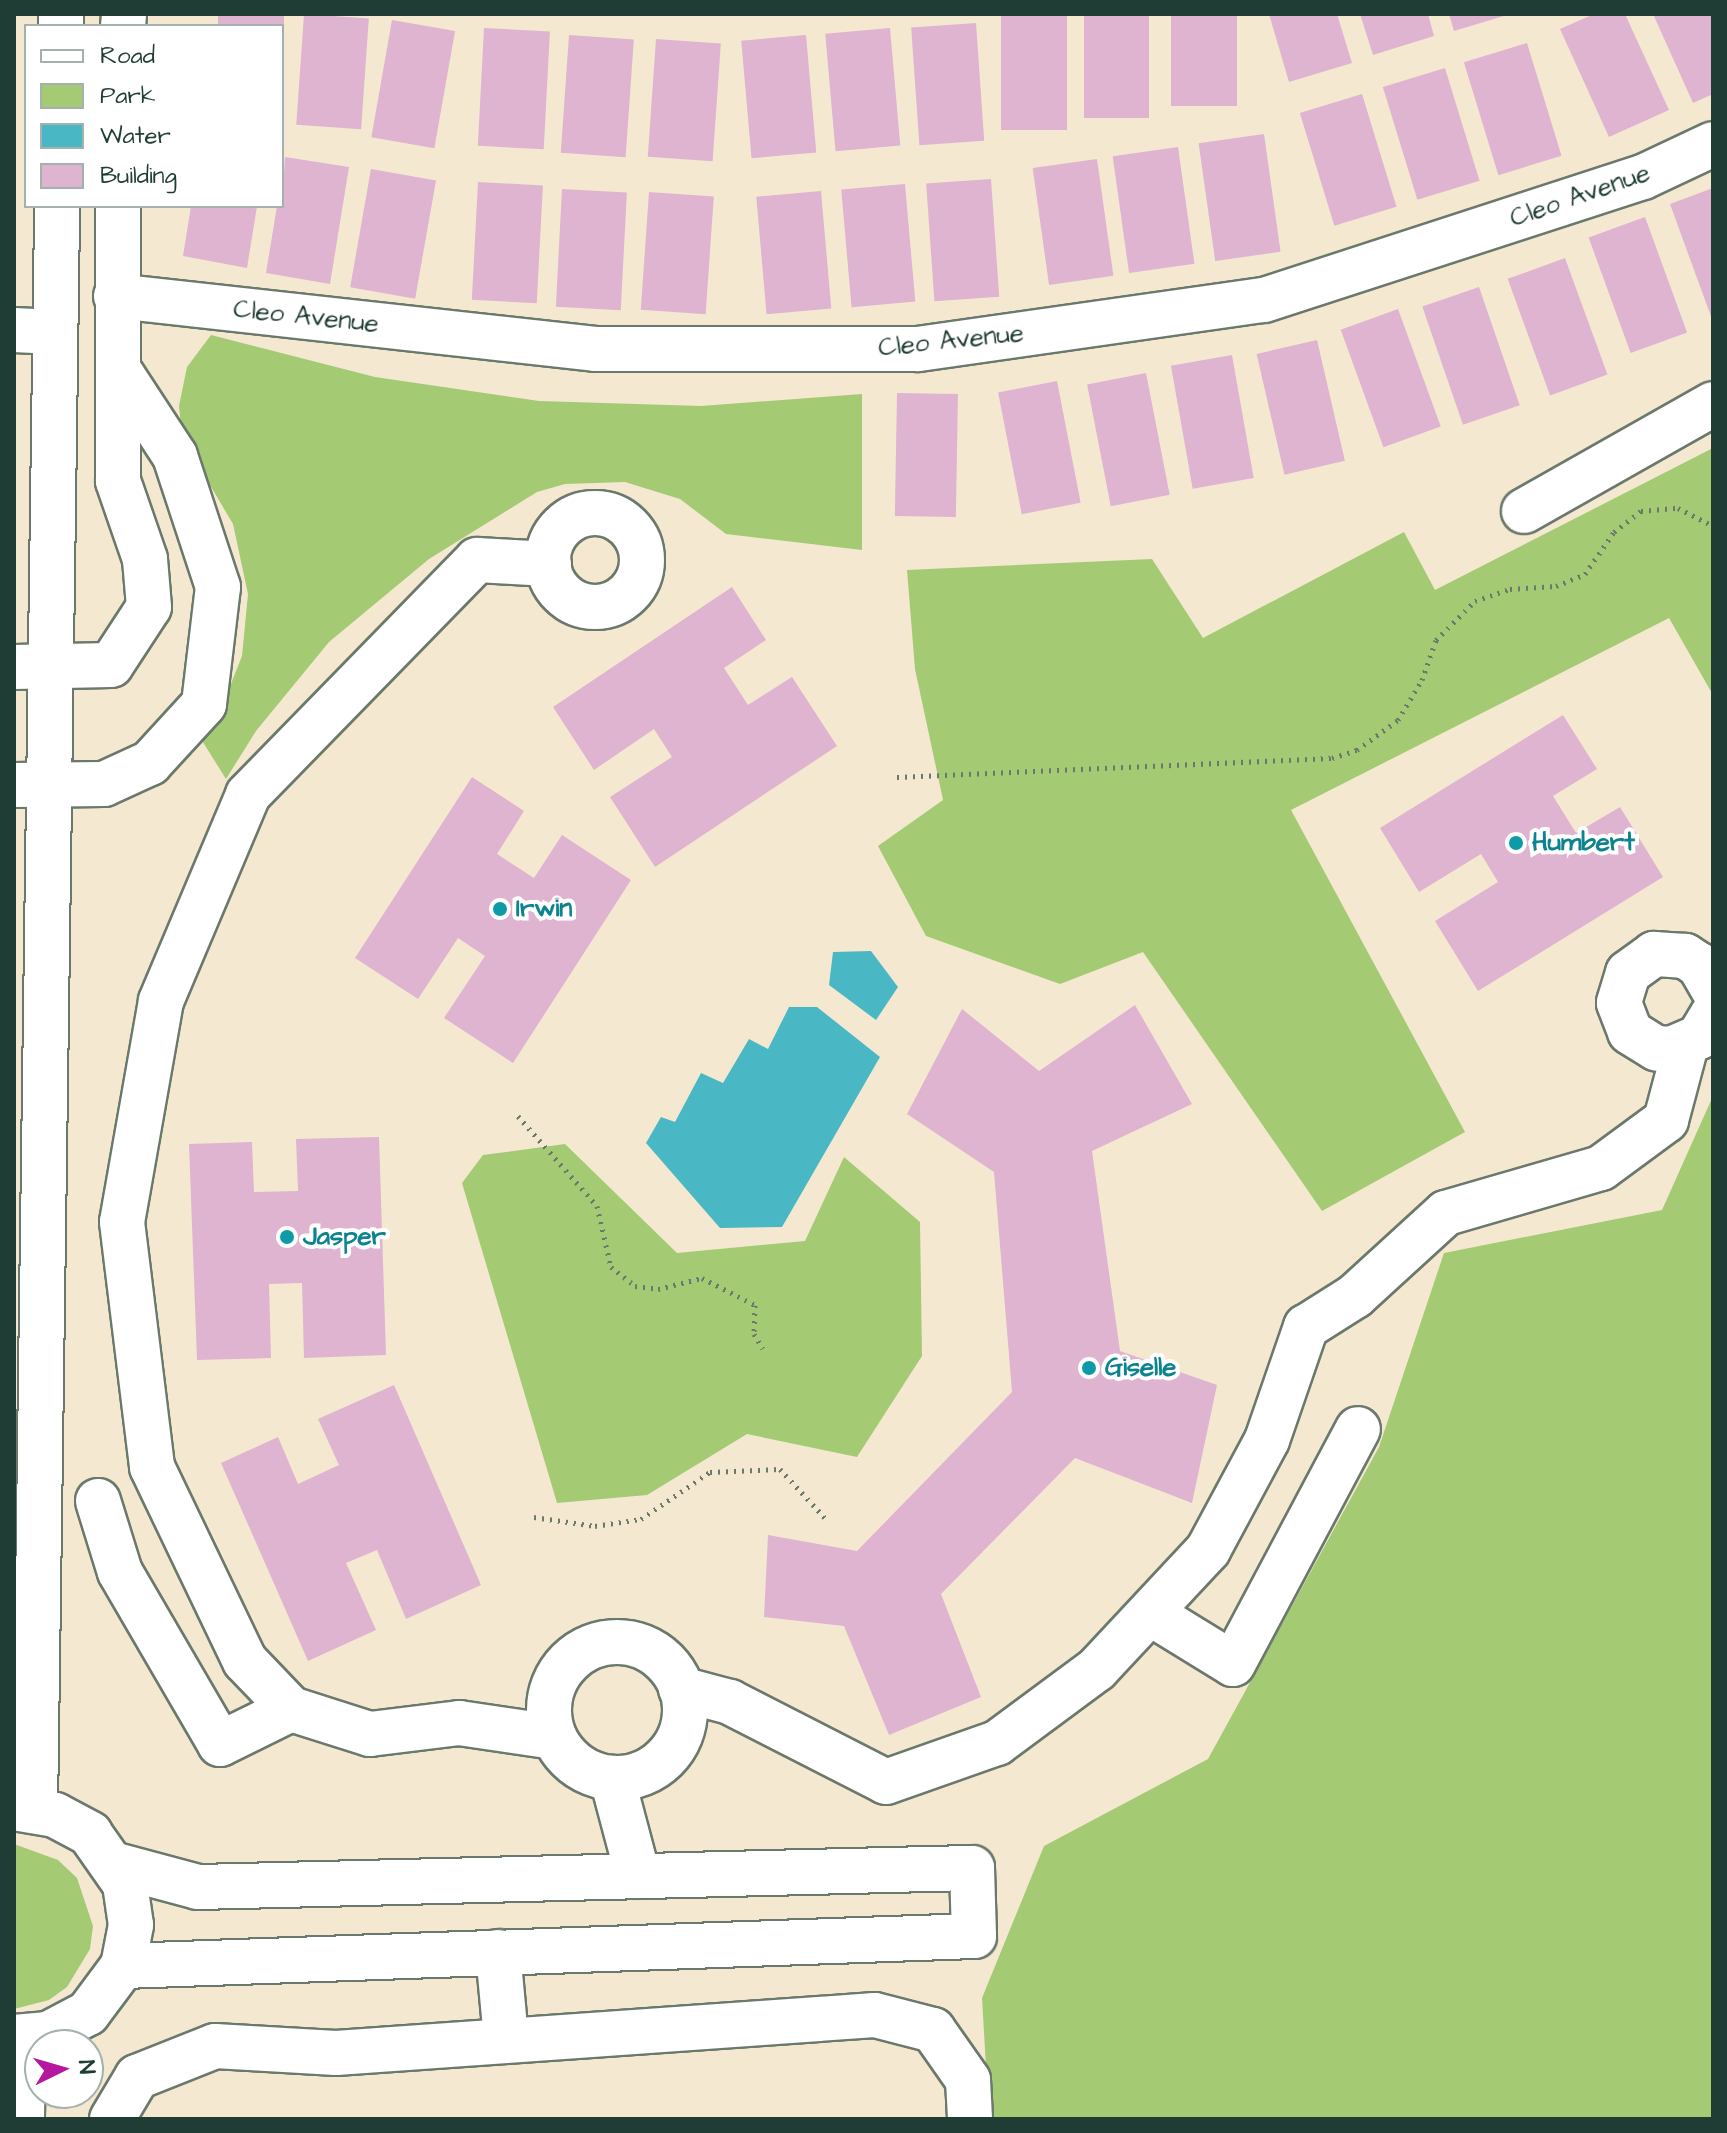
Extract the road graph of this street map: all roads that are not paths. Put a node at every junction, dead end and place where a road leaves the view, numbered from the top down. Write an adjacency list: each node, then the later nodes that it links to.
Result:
1 (1713, 144): 4 (street, Cleo Avenue)
2 (57, 208): 5 (street)
3 (118, 208): 4 (street)
4 (116, 296): 6 (street)
5 (34, 331): 10 (street)
6 (120, 372): 10 (street); 11 (street)
7 (1713, 404): 8 (street)
8 (1524, 511)
9 (549, 564): 18 (street)
10 (33, 668): 11 (street)
11 (32, 785): 21 (street)
12 (1708, 964): 13 (street)
13 (1700, 1029): 16 (street)
14 (1358, 1429): 16 (street)
15 (98, 1501): 18 (street)
16 (1150, 1613): 17 (street)
17 (681, 1689): 19 (street); 20 (street)
18 (291, 1709): 19 (street)
19 (554, 1737): 20 (street)
20 (612, 1778): 24 (street)
21 (25, 1810): 22 (street)
22 (116, 1865): 24 (street); 27 (street)
23 (801, 1872): 24 (street); 25 (street); 25 (street)
24 (638, 1876)
25 (800, 1942): 26 (street)
26 (498, 1952): 27 (street); 29 (street)
27 (123, 1966): 28 (street)
28 (19, 2038): 30 (street)
29 (506, 2039): 31 (street); 32 (street)
30 (22, 2119)
31 (112, 2119)
32 (970, 2119)

